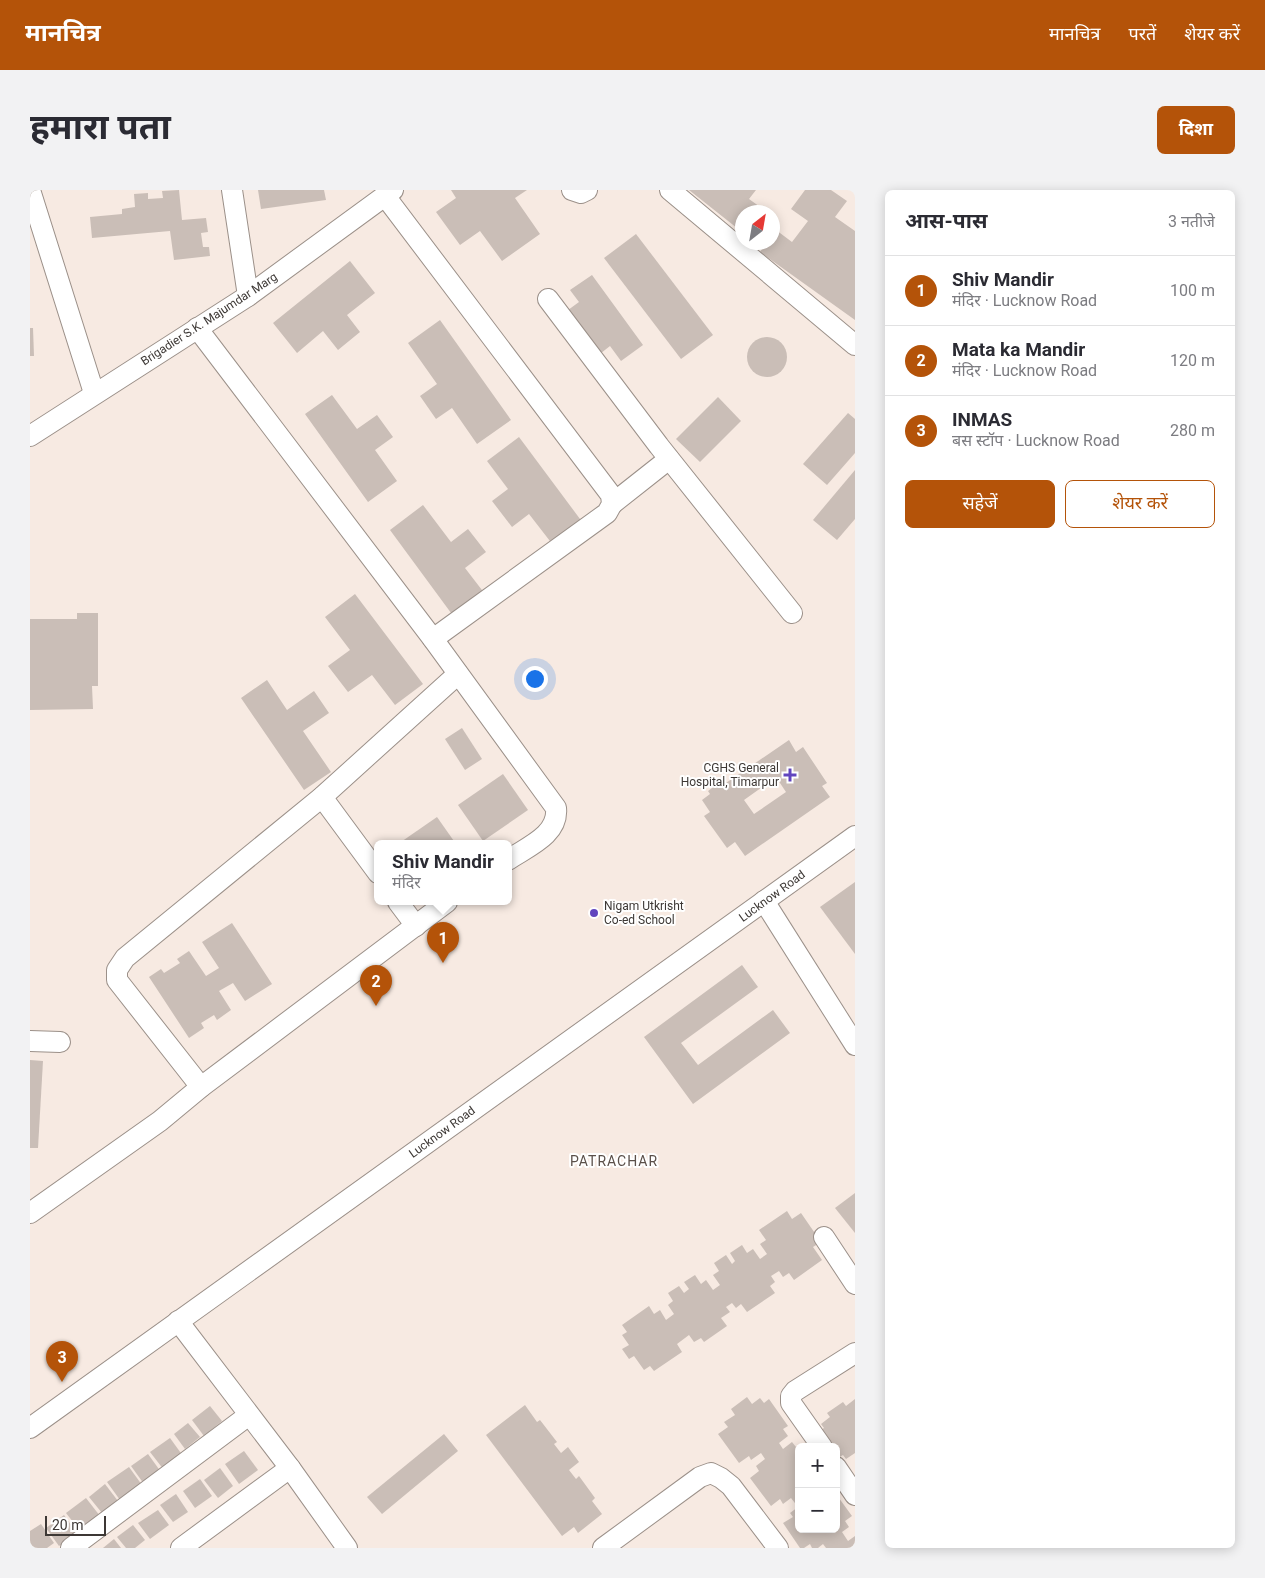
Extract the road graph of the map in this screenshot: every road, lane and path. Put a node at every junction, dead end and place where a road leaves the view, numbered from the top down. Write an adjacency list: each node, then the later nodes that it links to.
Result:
1 (30, 190): 11 (street)
2 (232, 190): 7 (street)
3 (572, 190): 4 (street)
4 (587, 190)
5 (670, 190): 10 (street)
6 (389, 193): 7 (street, Brigadier S.K. Majumdar Marg); 14 (street)
7 (248, 296): 9 (street, Brigadier S.K. Majumdar Marg)
8 (548, 299): 13 (street)
9 (196, 328): 11 (street, Brigadier S.K. Majumdar Marg); 16 (street)
10 (855, 344)
11 (94, 393): 12 (street, Brigadier S.K. Majumdar Marg)
12 (30, 436)
13 (669, 459): 14 (street); 15 (street)
14 (612, 504): 16 (street)
15 (792, 613)
16 (433, 639): 17 (street)
17 (458, 674): 18 (street); 20 (street)
18 (322, 797): 21 (street); 29 (street)
19 (855, 836): 22 (street, Lucknow Road)
20 (512, 857)
21 (374, 868)
22 (764, 901): 28 (street); 33 (street, Lucknow Road)
23 (400, 905): 25 (street)
24 (443, 905): 25 (street)
25 (416, 926): 29 (street)
26 (30, 1041): 27 (street)
27 (60, 1042)
28 (855, 1044)
29 (201, 1087): 30 (street)
30 (30, 1213)
31 (824, 1237): 32 (street)
32 (855, 1284)
33 (178, 1321): 35 (street); 36 (street, Lucknow Road)
34 (855, 1353): 37 (street)
35 (250, 1415): 38 (street); 41 (street)
36 (30, 1428)
37 (819, 1443)
38 (290, 1468): 42 (street); 43 (street)
39 (840, 1473): 40 (street)
40 (855, 1494)
41 (71, 1548)
42 (181, 1548)
43 (347, 1548)
44 (603, 1548): 45 (street)
45 (778, 1548)

